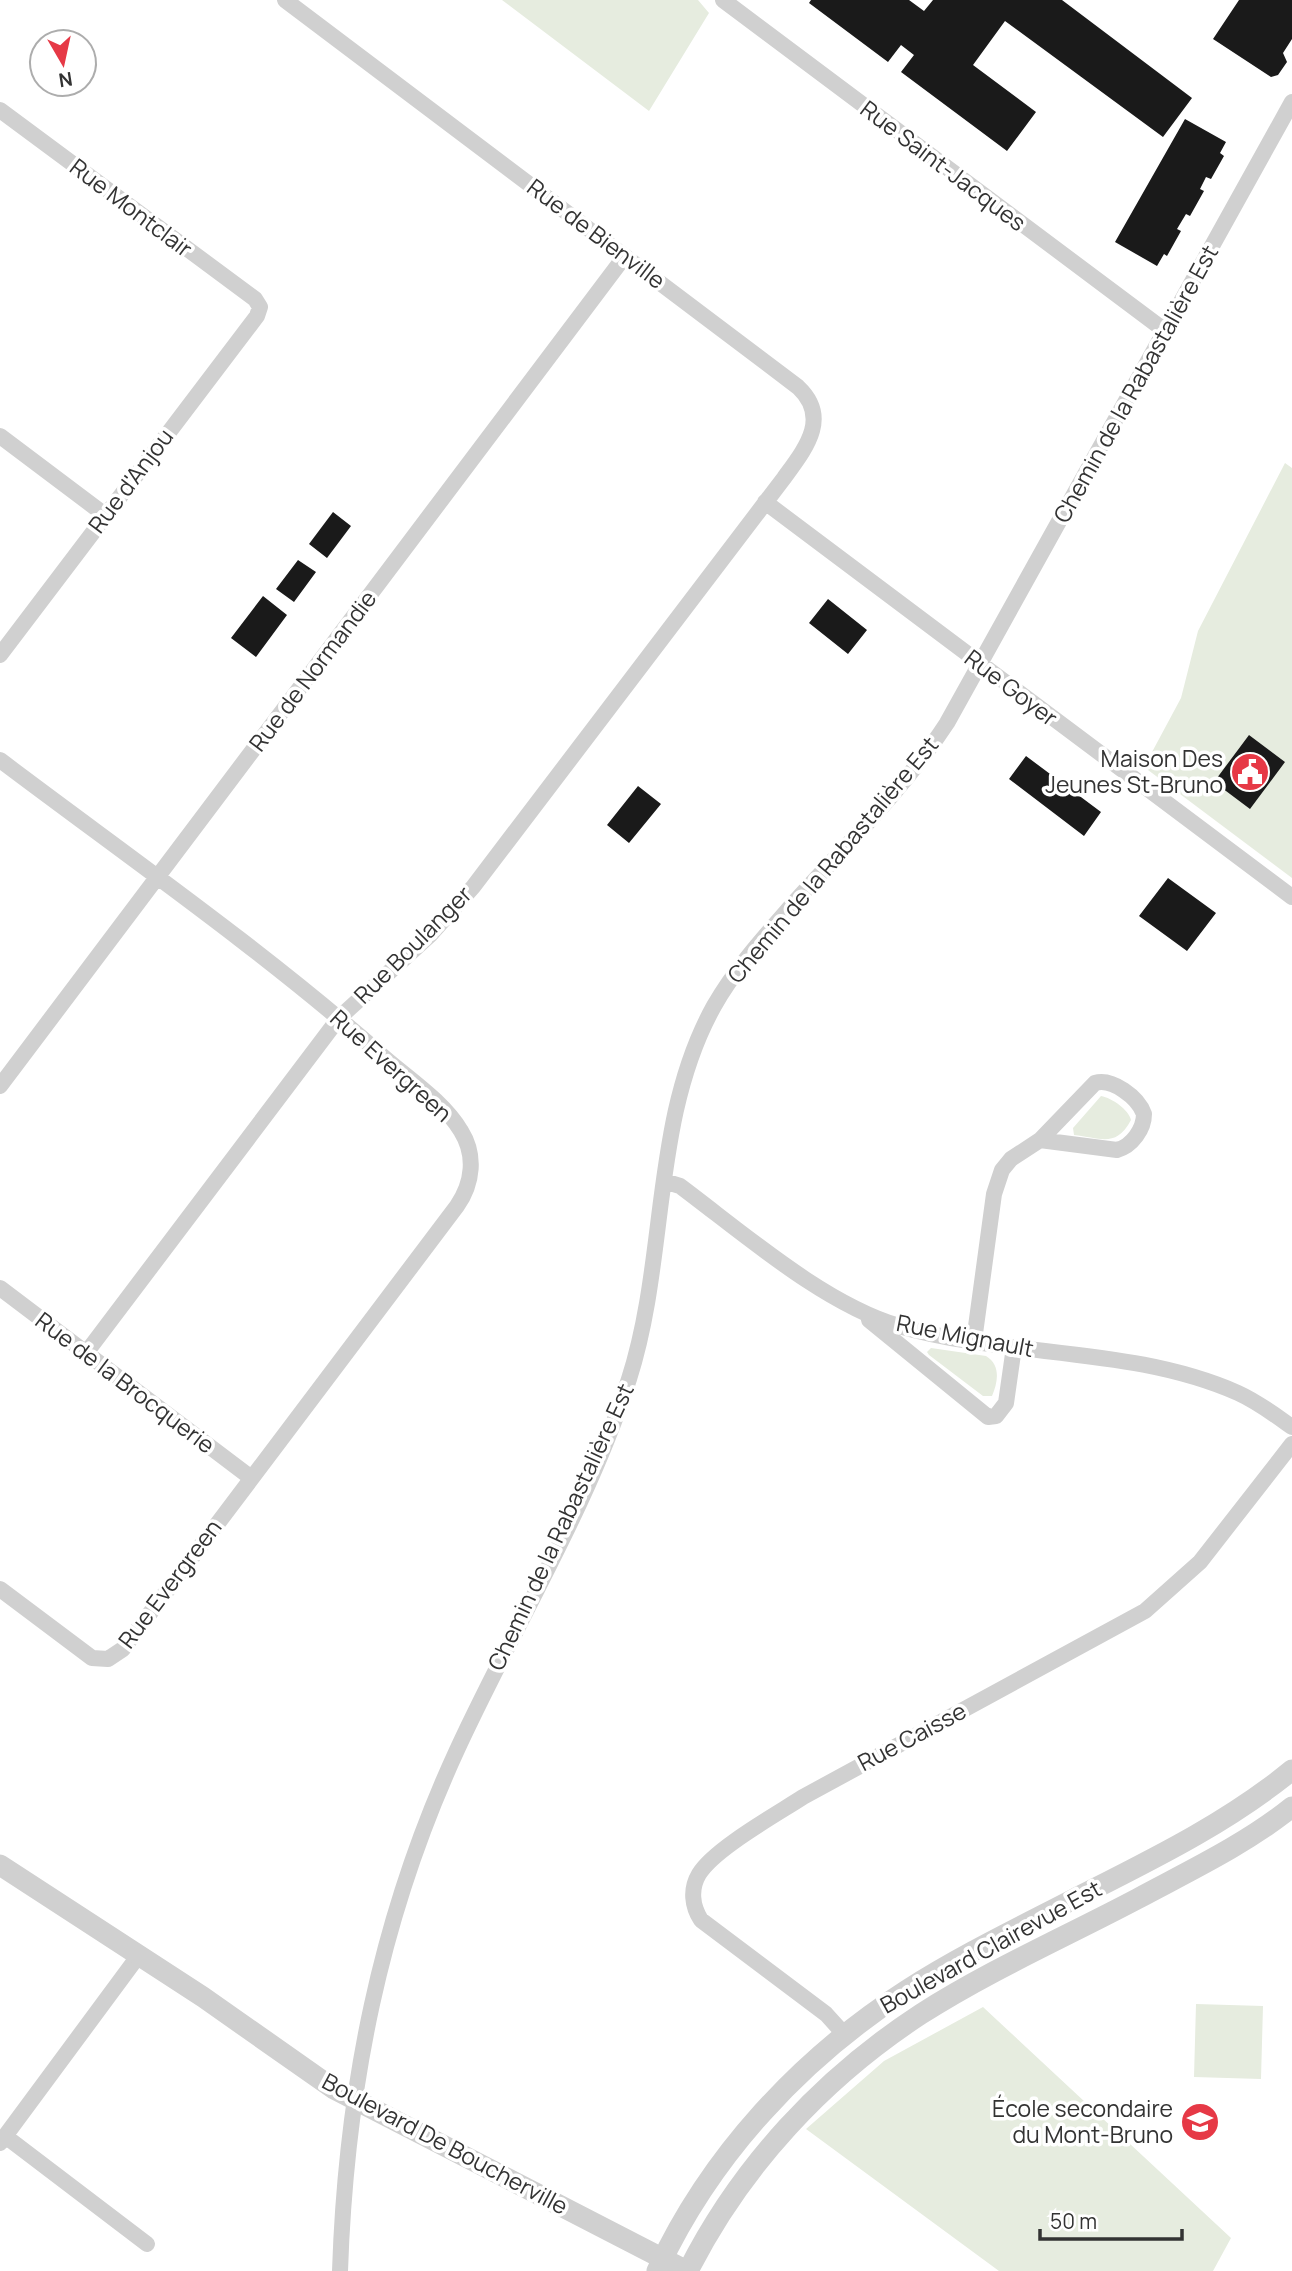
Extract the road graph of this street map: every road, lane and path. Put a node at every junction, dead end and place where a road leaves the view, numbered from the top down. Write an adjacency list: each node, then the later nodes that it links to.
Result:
1 (285, 0): 5 (street, Rue de Bienville)
2 (723, 0): 7 (street, Rue Saint-Jacques)
3 (1292, 102): 7 (street, Chemin de la Rabastalière Est)
4 (0, 110): 6 (street, Rue Montclair)
5 (625, 256): 9 (street, Rue de Bienville); 14 (street, Rue de Normandie)
6 (260, 307): 10 (street, Rue d'Anjou)
7 (1164, 330): 12 (street, Chemin de la Rabastalière Est)
8 (0, 436): 10 (street)
9 (765, 502): 12 (street, Rue Goyer); 16 (street, Rue Boulanger)
10 (105, 515): 11 (street, Rue d'Anjou)
11 (0, 655)
12 (980, 664): 15 (street, Rue Goyer); 19 (street, Chemin de la Rabastalière Est)
13 (0, 760): 14 (street, Rue Evergreen)
14 (157, 878): 16 (street, Rue Evergreen); 17 (street, Rue de Normandie)
15 (1292, 897)
16 (339, 1018): 24 (street, Rue Boulanger); 27 (street, Rue Evergreen)
17 (0, 1086)
18 (1040, 1140): 18 (street); 22 (street)
19 (664, 1181): 21 (street, Rue Mignault); 34 (street, Chemin de la Rabastalière Est)
20 (0, 1288): 24 (street, Rue de la Brocquerie)
21 (859, 1312): 22 (street, Rue Mignault); 23 (street)
22 (974, 1341): 23 (street, Rue Mignault)
23 (1014, 1347): 25 (street, Rue Mignault)
24 (86, 1353): 27 (street, Rue de la Brocquerie)
25 (1292, 1427)
26 (1292, 1444): 33 (street, Rue Caisse)
27 (250, 1477): 28 (street, Rue Evergreen)
28 (0, 1590)
29 (1292, 1770): 33 (street, Boulevard Clairevue Est)
30 (1292, 1807): 39 (street, Boulevard Clairevue Est)
31 (0, 1865): 32 (street, Boulevard De Boucherville)
32 (139, 1955): 34 (street, Boulevard De Boucherville); 35 (street)
33 (845, 2035): 37 (street, Boulevard Clairevue Est)
34 (353, 2098): 37 (street, Boulevard De Boucherville); 38 (street, Chemin de la Rabastalière Est)
35 (3, 2139): 36 (street)
36 (147, 2244)
37 (660, 2265): 39 (street, Boulevard De Boucherville)
38 (340, 2271)
39 (688, 2271)

